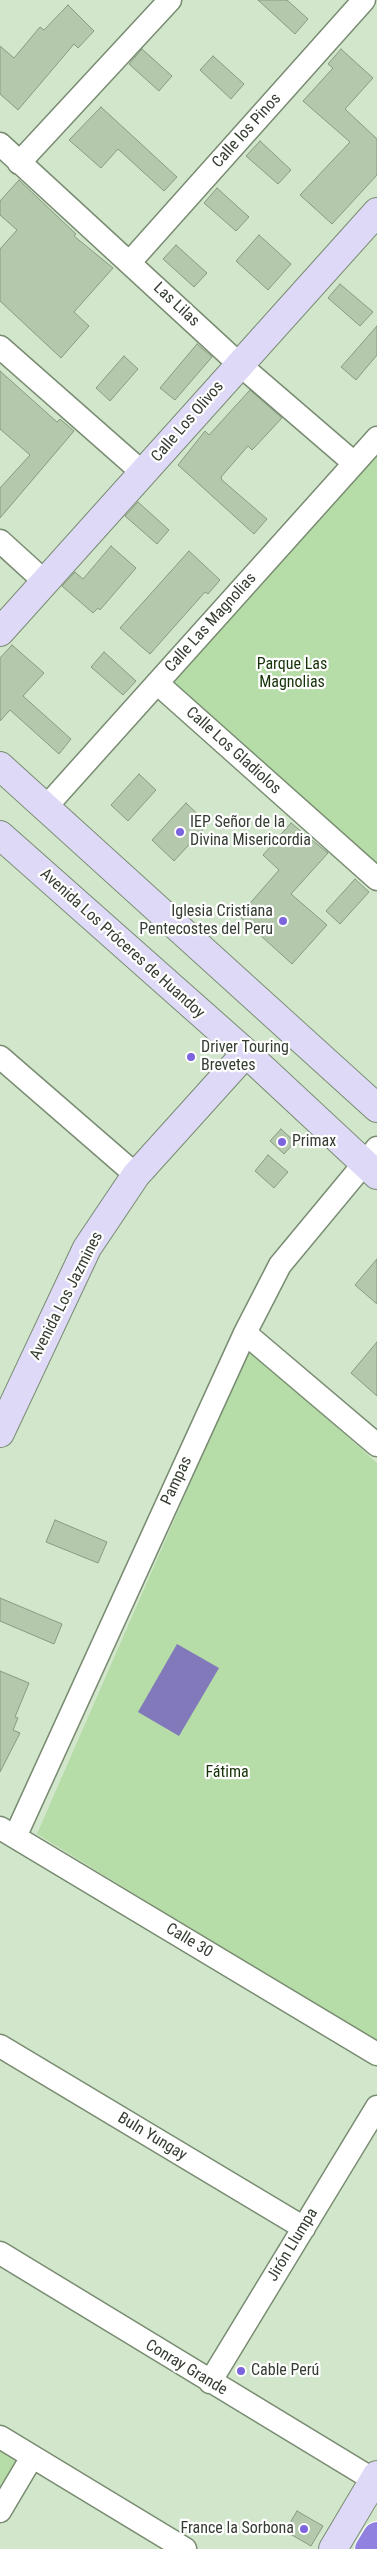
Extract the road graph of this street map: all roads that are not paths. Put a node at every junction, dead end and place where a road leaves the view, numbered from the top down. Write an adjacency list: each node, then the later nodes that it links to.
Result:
1 (170, 0): 4 (street)
2 (364, 0): 6 (street, Calle los Pinos)
3 (0, 144): 4 (street, Las Lilas)
4 (19, 163): 6 (street, Las Lilas)
5 (377, 212): 8 (main road, Calle Los Olivos)
6 (130, 262): 8 (street, Las Lilas)
7 (0, 347): 11 (street)
8 (239, 364): 10 (street, Las Lilas); 11 (main road, Calle Los Olivos)
9 (377, 438): 10 (street, Calle Las Magnolias)
10 (354, 463): 15 (street, Calle Las Magnolias)
11 (143, 473): 13 (main road, Calle Los Olivos)
12 (0, 541): 13 (street)
13 (44, 581): 14 (main road, Calle Los Olivos)
14 (0, 632)
15 (157, 683): 17 (street, Calle Las Magnolias); 19 (street, Calle Los Gladiolos)
16 (0, 766): 17 (main road)
17 (45, 808): 22 (main road)
18 (0, 835): 20 (main road, Avenida Los Próceres de Huandoy)
19 (377, 878)
20 (246, 1054): 23 (main road, Avenida Los Próceres de Huandoy); 24 (main road, Avenida Los Jazmines)
21 (4, 1069): 24 (street)
22 (377, 1108)
23 (373, 1162): 25 (street, Pampas)
24 (136, 1175): 26 (main road, Avenida Los Jazmines)
25 (245, 1333): 27 (street); 28 (street, Pampas)
26 (0, 1433)
27 (377, 1445)
28 (8, 1833): 30 (street, Calle 30)
29 (0, 2046): 32 (street, Buln Yungay)
30 (377, 2054)
31 (377, 2108): 32 (street, Jirón Llumpa)
32 (304, 2228): 34 (street, Jirón Llumpa)
33 (0, 2254): 34 (street, Conray Grande)
34 (210, 2382): 37 (street, Conray Grande)
35 (0, 2437): 36 (street)
36 (32, 2457): 38 (street); 40 (street)
37 (375, 2478): 42 (main road)
38 (0, 2511)
39 (377, 2536): 43 (highway)
40 (154, 2541): 41 (street)
41 (186, 2549)
42 (333, 2549)
43 (369, 2549)

